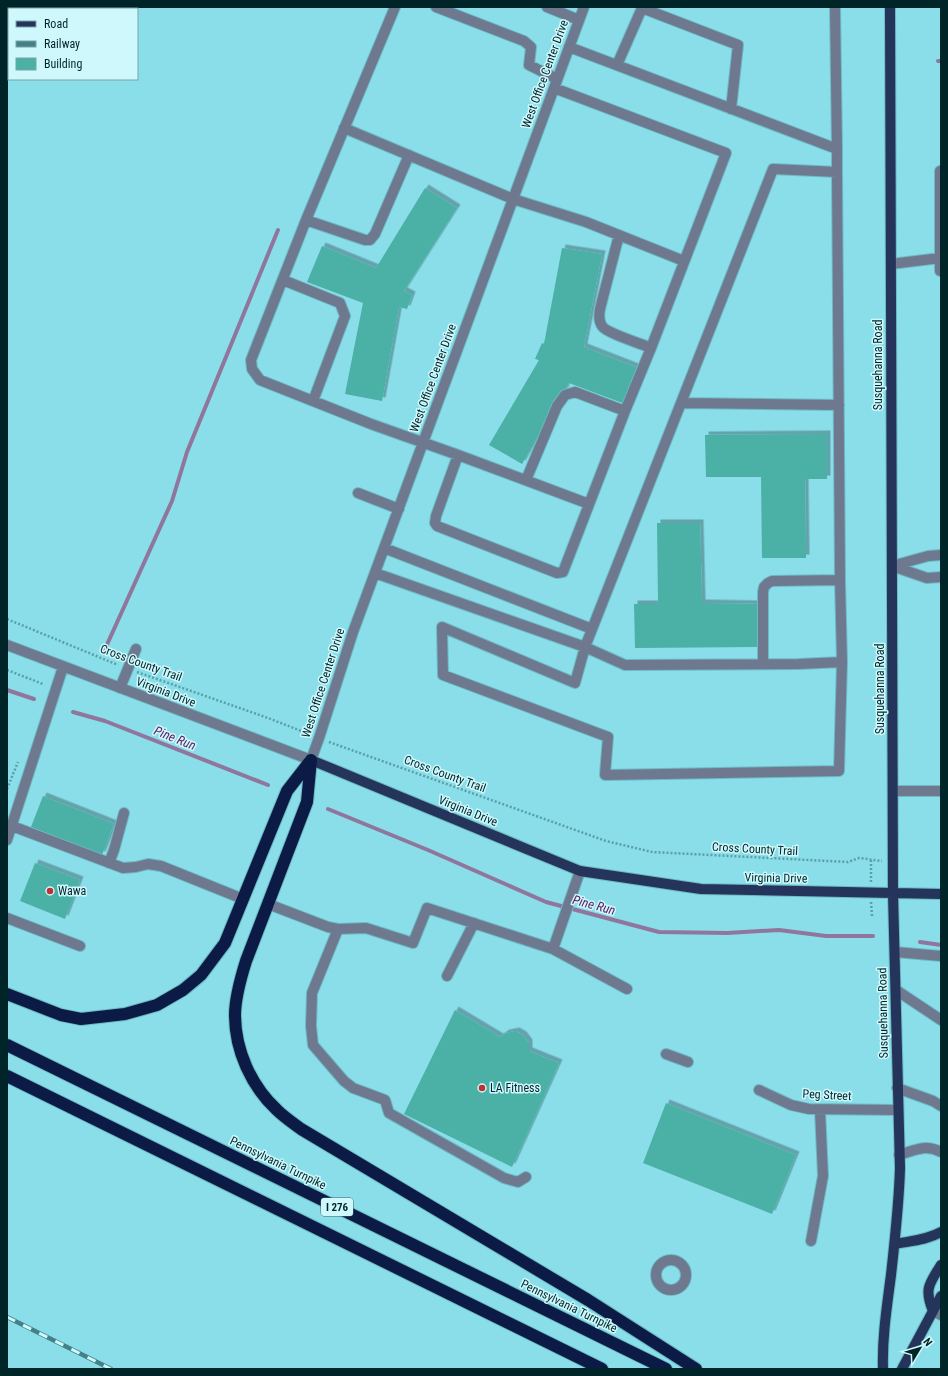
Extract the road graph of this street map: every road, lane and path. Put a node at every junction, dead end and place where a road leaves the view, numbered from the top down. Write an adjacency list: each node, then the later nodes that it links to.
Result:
1 (395, 7): 12 (street)
2 (436, 7): 10 (street)
3 (547, 7): 7 (street)
4 (584, 7): 7 (street, West Office Center Drive)
5 (835, 7): 13 (street)
6 (890, 7): 22 (main road, Susquehanna Road)
7 (579, 20): 8 (street, West Office Center Drive)
8 (569, 47): 9 (street); 10 (street, West Office Center Drive)
9 (617, 65): 11 (street); 11 (street)
10 (556, 83): 17 (street, West Office Center Drive); 21 (street)
11 (731, 109): 13 (street)
12 (344, 128): 14 (street); 18 (street)
13 (837, 149): 16 (street)
14 (409, 155): 17 (street); 18 (street)
15 (940, 171): 20 (street)
16 (837, 172): 27 (street); 28 (street)
17 (513, 198): 19 (street); 30 (street, West Office Center Drive)
18 (306, 220): 24 (street)
19 (619, 235): 21 (street); 25 (street)
20 (940, 258): 22 (street); 23 (street)
21 (684, 261): 25 (street)
22 (891, 264): 38 (main road, Susquehanna Road)
23 (940, 271)
24 (283, 280): 26 (street); 26 (street)
25 (652, 348): 29 (street)
26 (313, 401): 30 (street)
27 (681, 403): 28 (street); 43 (street)
28 (839, 405): 41 (street)
29 (625, 412): 32 (street); 34 (street)
30 (423, 442): 31 (street); 35 (street, West Office Center Drive)
31 (458, 454): 32 (street); 34 (street)
32 (526, 480): 34 (street)
33 (358, 493): 35 (street)
34 (589, 504)
35 (399, 509): 36 (street, West Office Center Drive)
36 (384, 548): 39 (street, West Office Center Drive); 43 (street)
37 (941, 555): 38 (street)
38 (892, 566): 40 (street); 58 (main road, Susquehanna Road)
39 (375, 573): 45 (street); 54 (street, West Office Center Drive)
40 (941, 577)
41 (840, 580): 47 (street); 48 (street)
42 (7, 620): 50 (path, Cross County Trail)
43 (592, 630): 45 (street)
44 (7, 645): 49 (street, Virginia Drive)
45 (585, 647): 47 (street); 48 (street)
46 (136, 649): 50 (street)
47 (842, 662): 48 (street)
48 (763, 664)
49 (63, 666): 53 (street, Virginia Drive); 61 (street)
50 (128, 669): 53 (street); 54 (path, Cross County Trail)
51 (7, 670): 52 (path)
52 (43, 684)
53 (120, 688): 55 (street, Virginia Drive)
54 (319, 738): 55 (street, West Office Center Drive); 63 (path, Cross County Trail)
55 (311, 760): 65 (main road, Virginia Drive); 68 (highway); 69 (highway)
56 (18, 762): 57 (path)
57 (7, 789)
58 (893, 791): 59 (street); 63 (main road, Susquehanna Road)
59 (941, 792)
60 (124, 813): 64 (street)
61 (12, 826): 62 (street); 64 (street)
62 (7, 840)
63 (894, 862): 66 (main road, Susquehanna Road)
64 (109, 863): 68 (street)
65 (580, 871): 66 (main road, Virginia Drive); 74 (street)
66 (893, 894): 67 (main road, Virginia Drive); 75 (main road, Susquehanna Road)
67 (941, 894)
68 (243, 899): 80 (highway)
69 (268, 904): 72 (street); 102 (highway)
70 (7, 918): 73 (street)
71 (474, 923): 72 (street); 74 (street); 77 (street)
72 (338, 929): 93 (street)
73 (80, 946)
74 (553, 949): 78 (street)
75 (895, 952): 76 (street); 79 (main road, Susquehanna Road)
76 (941, 956)
77 (447, 976)
78 (627, 989)
79 (896, 990): 81 (street); 86 (main road, Susquehanna Road)
80 (7, 994)
81 (941, 1020)
82 (7, 1045): 101 (highway, Pennsylvania Turnpike / I 276)
83 (666, 1054): 84 (street)
84 (688, 1062)
85 (7, 1076): 100 (highway, I 276)
86 (897, 1088): 88 (street); 90 (main road, Susquehanna Road)
87 (758, 1090): 89 (street, Peg Street)
88 (941, 1106)
89 (820, 1110): 90 (street, Peg Street); 95 (street)
90 (898, 1110): 92 (main road, Susquehanna Road)
91 (940, 1152): 92 (street)
92 (899, 1155): 96 (main road, Susquehanna Road)
93 (526, 1177)
94 (941, 1232): 96 (main road)
95 (811, 1241)
96 (895, 1244): 103 (main road, Susquehanna Road)
97 (941, 1265): 99 (main road)
98 (941, 1296): 99 (main road)
99 (937, 1313): 104 (main road)
100 (602, 1369)
101 (666, 1369)
102 (696, 1369)
103 (883, 1369)
104 (902, 1369)

